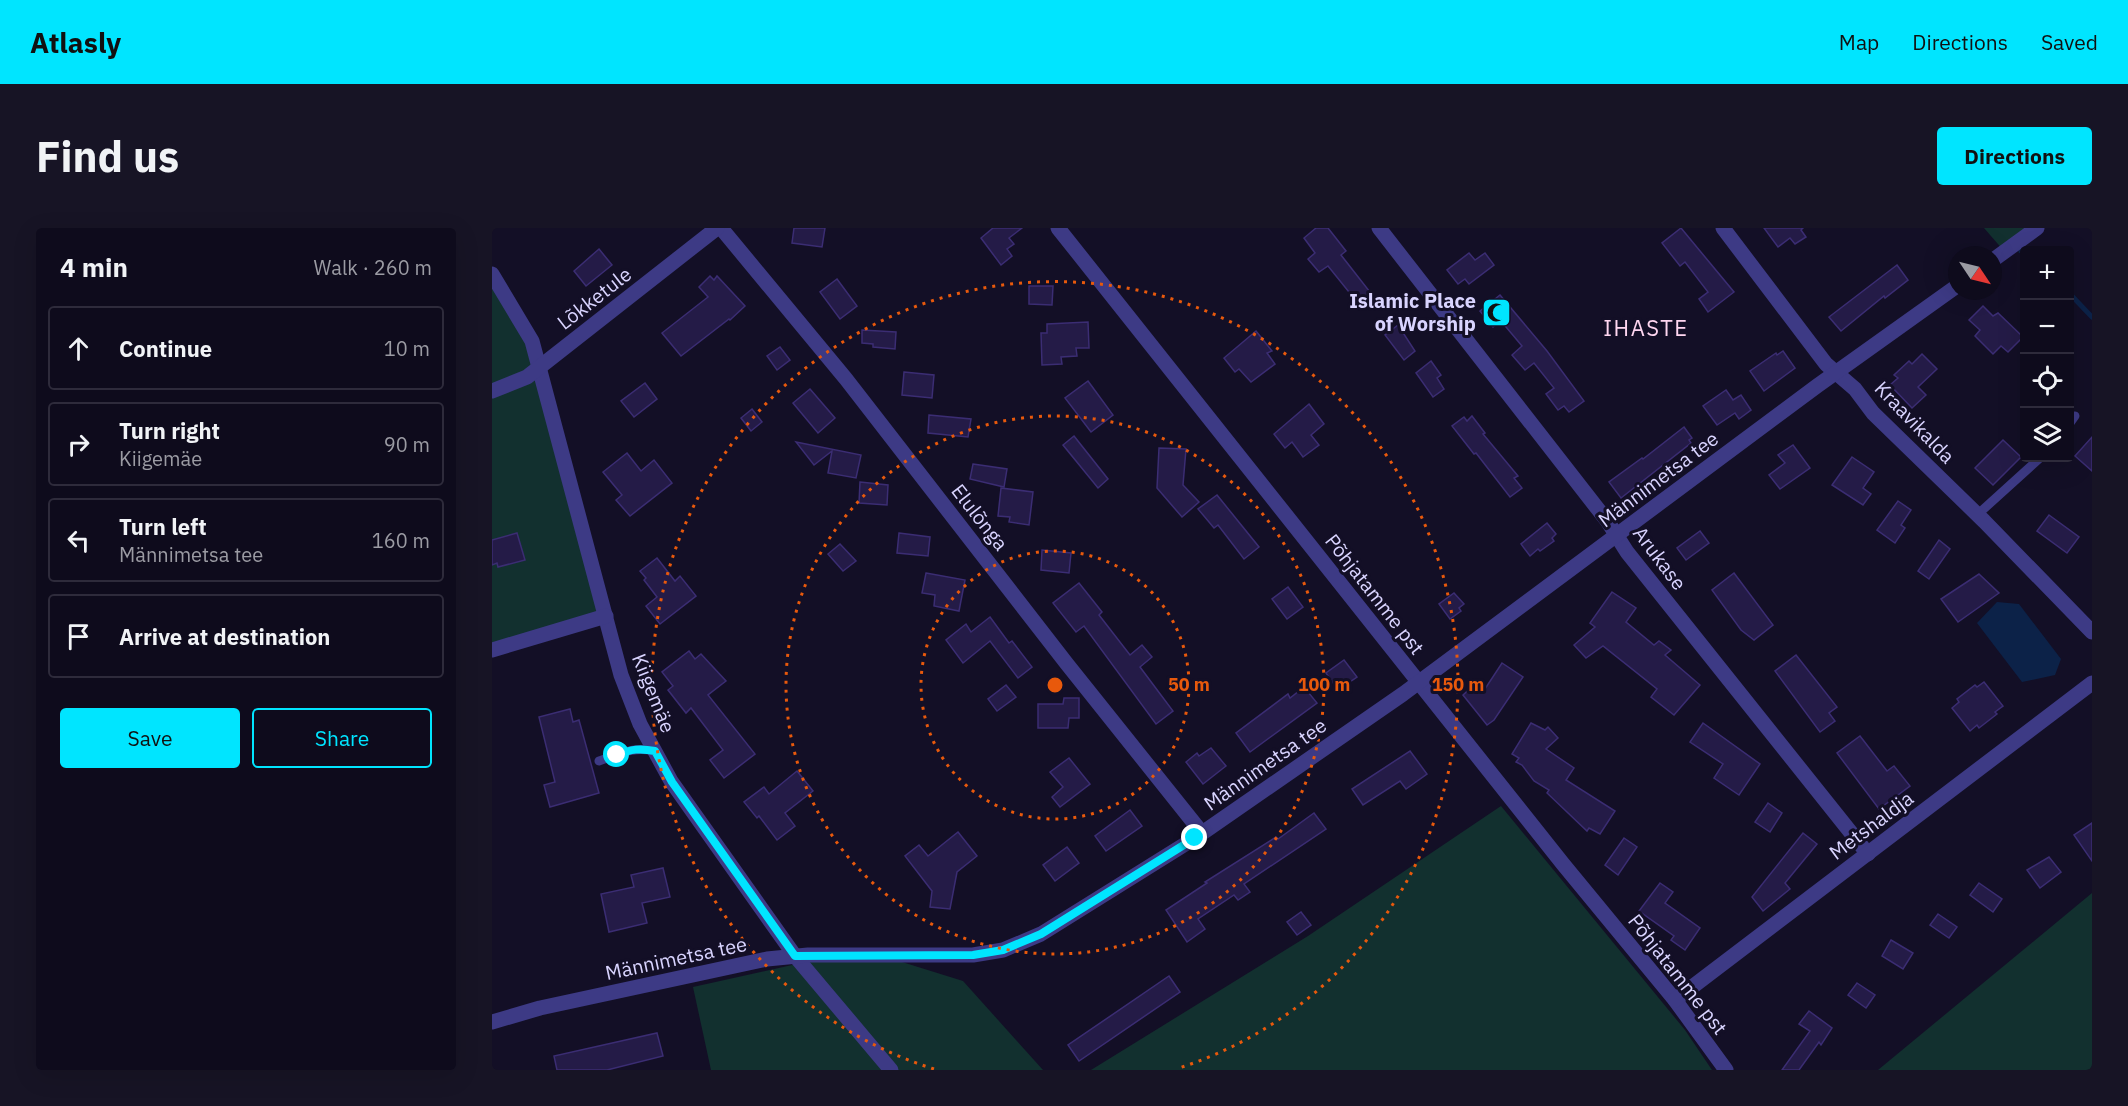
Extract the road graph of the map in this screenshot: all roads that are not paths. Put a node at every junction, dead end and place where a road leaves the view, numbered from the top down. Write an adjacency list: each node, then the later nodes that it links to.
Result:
1 (719, 228): 9 (street, Lõkketule); 22 (street, Elulõnga)
2 (1058, 228): 18 (street, Põhjatamme pst)
3 (1379, 228): 14 (street, Arukase)
4 (1723, 228): 10 (street, Kraavikalda)
5 (2037, 228): 6 (street)
6 (2002, 253)
7 (492, 274): 9 (street, Kiigemäe)
8 (1948, 292): 10 (street, Männimetsa tee)
9 (539, 367): 11 (street, Lõkketule); 15 (street, Kiigemäe)
10 (1836, 373): 13 (street, Kraavikalda); 14 (street, Männimetsa tee)
11 (492, 391)
12 (2036, 462): 13 (lane)
13 (1977, 515): 16 (street, Kraavikalda)
14 (1616, 536): 18 (street, Männimetsa tee); 23 (street, Arukase)
15 (606, 616): 17 (street); 20 (street, Kiigemäe)
16 (2092, 632)
17 (492, 650)
18 (1419, 683): 22 (street, Männimetsa tee); 25 (street, Põhjatamme pst)
19 (2092, 683): 23 (street, Metshaldja)
20 (655, 751): 21 (lane); 24 (street, Kiigemäe)
21 (599, 761)
22 (1202, 833): 24 (street, Männimetsa tee)
23 (1868, 854): 25 (street, Metshaldja)
24 (795, 956): 26 (street, Männimetsa tee); 27 (street, Kiigemäe)
25 (1675, 1000): 28 (street, Põhjatamme pst)
26 (492, 1022)
27 (891, 1070)
28 (1726, 1070)

